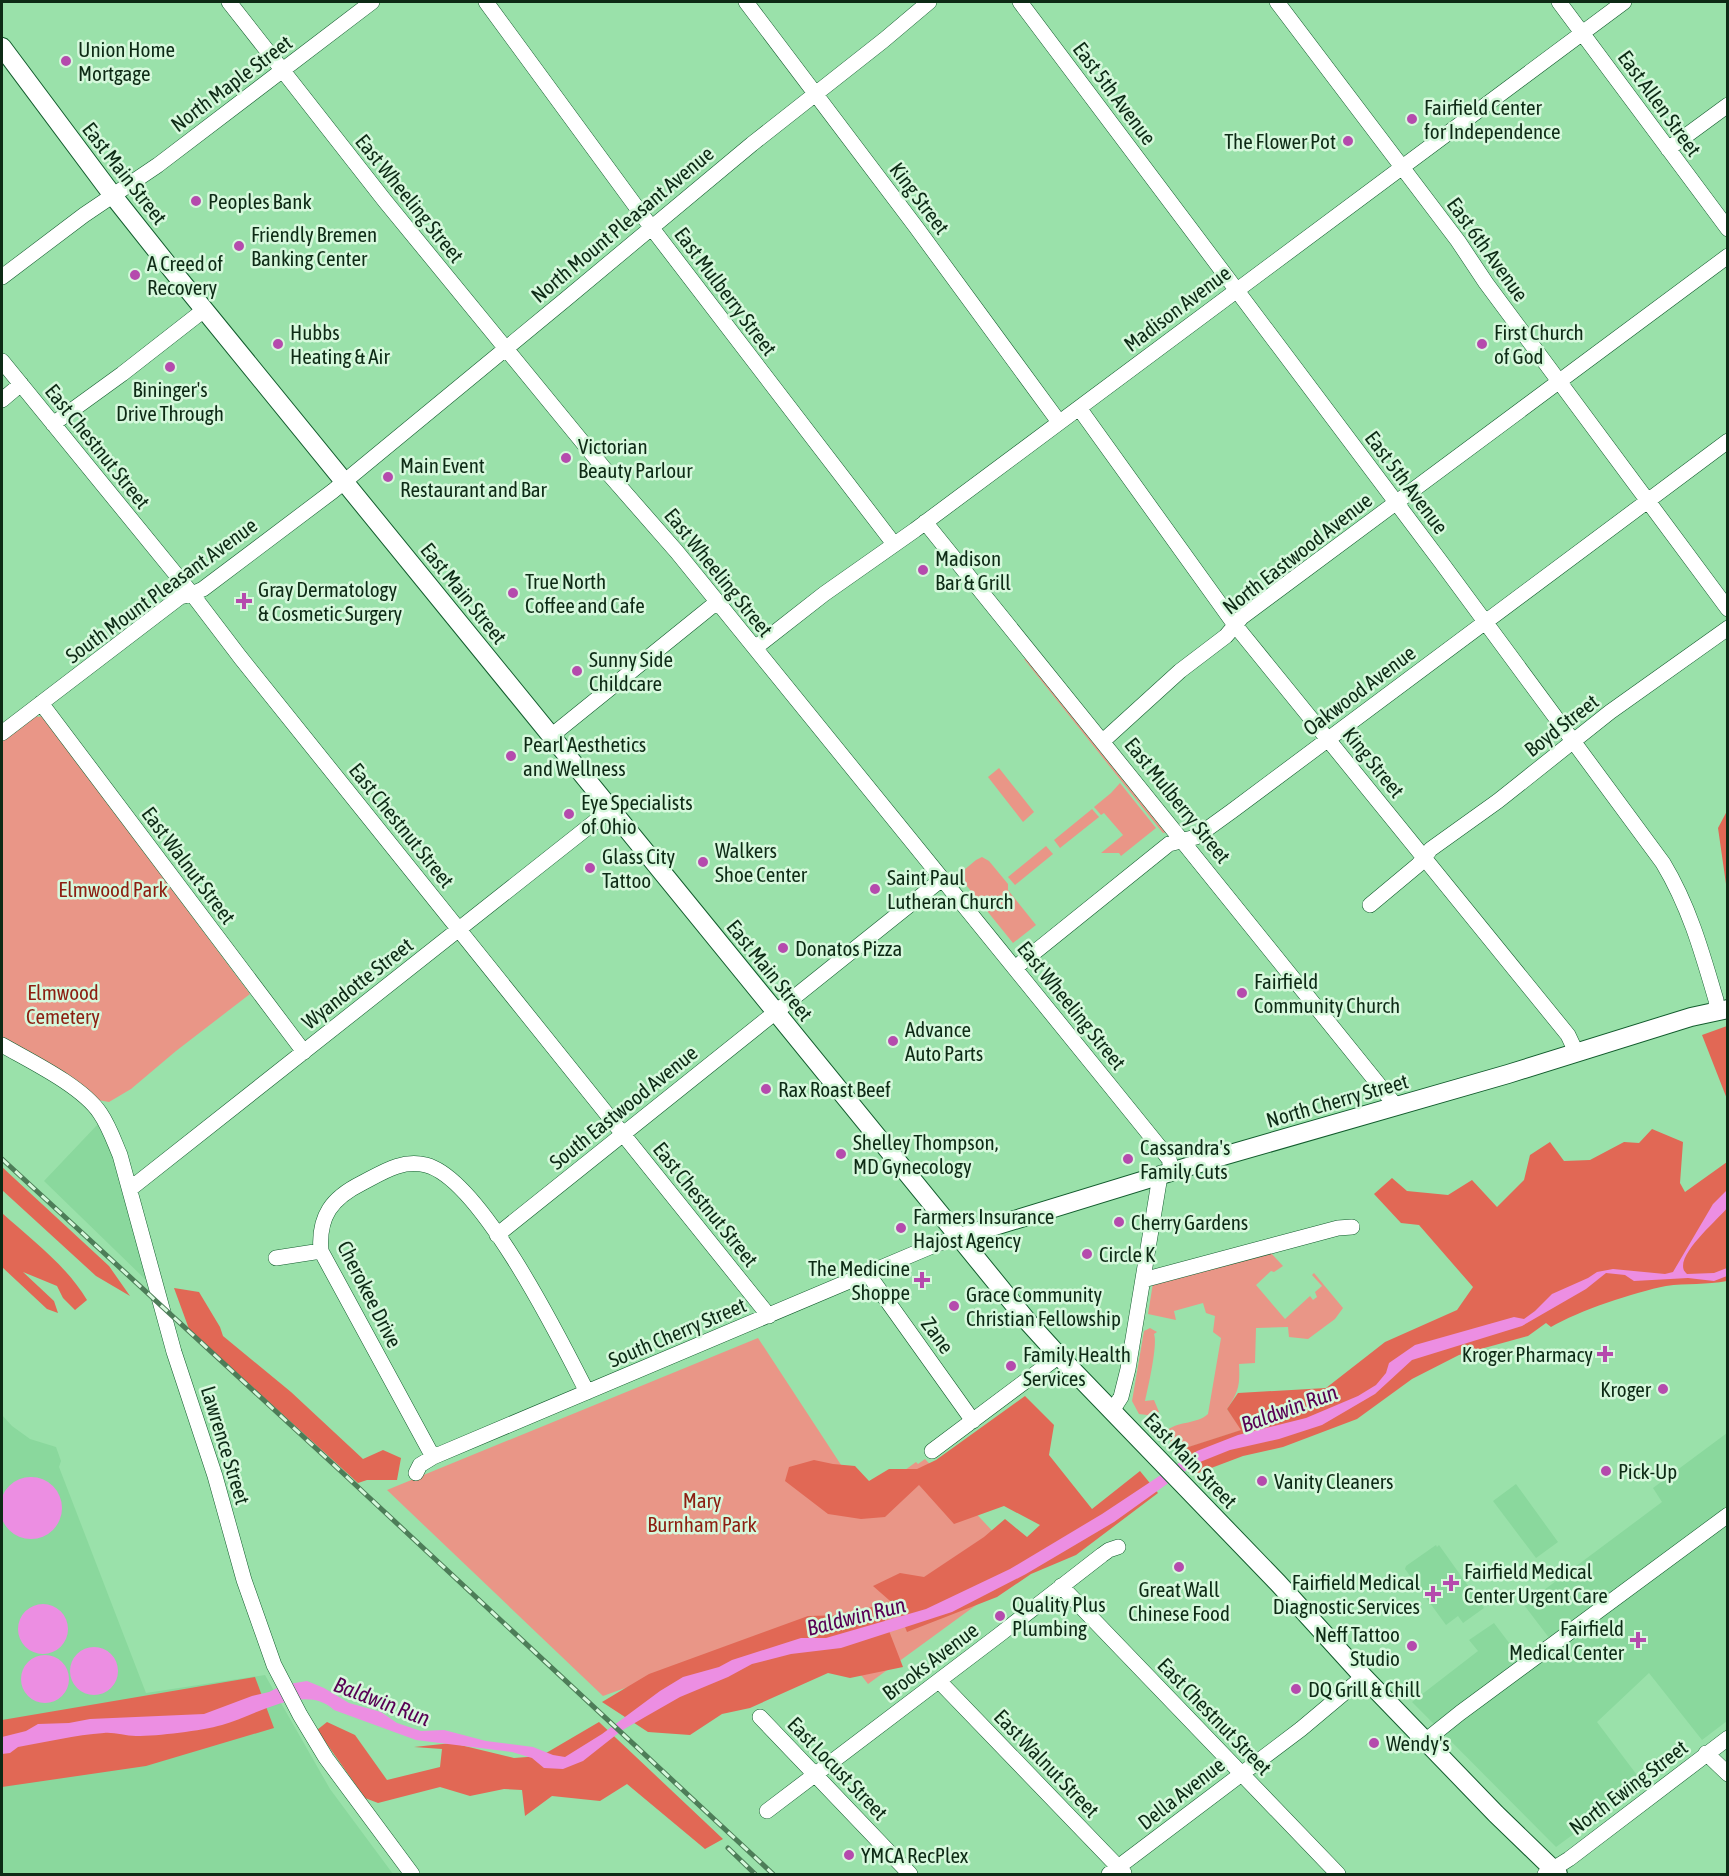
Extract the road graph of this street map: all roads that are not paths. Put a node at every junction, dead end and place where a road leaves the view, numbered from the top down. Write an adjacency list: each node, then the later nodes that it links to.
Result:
1 (229, 2): 12 (street, East Wheeling Street)
2 (372, 2): 12 (street, North Maple Street)
3 (486, 2): 18 (street, East Mulberry Street)
4 (746, 2): 13 (street, King Street)
5 (929, 2): 13 (street, North Mount Pleasant Avenue)
6 (1020, 2): 22 (street, East 5th Avenue)
7 (1277, 2): 16 (street, East 6th Avenue)
8 (1559, 2): 10 (street, East Allen Street)
9 (1624, 2): 10 (street, Madison Avenue)
10 (1582, 33): 15 (street, East Allen Street); 16 (street, Madison Avenue)
11 (2, 47): 17 (main road, East Main Street)
12 (282, 72): 17 (street, North Maple Street); 24 (street, East Wheeling Street)
13 (816, 94): 18 (street, North Mount Pleasant Avenue); 30 (street, King Street)
14 (1728, 105): 15 (street)
15 (1668, 149): 19 (street, East Allen Street)
16 (1402, 168): 22 (street, Madison Avenue); 26 (street, East 6th Avenue)
17 (114, 197): 21 (street, North Maple Street); 23 (main road, East Main Street)
18 (651, 227): 24 (street, North Mount Pleasant Avenue); 37 (street, East Mulberry Street)
19 (1728, 229)
20 (1728, 256): 26 (street, North Eastwood Avenue)
21 (2, 277)
22 (1237, 290): 29 (street, Madison Avenue); 35 (street, East 5th Avenue)
23 (204, 310): 31 (street); 33 (main road, East Main Street)
24 (506, 348): 33 (street, North Mount Pleasant Avenue); 39 (street, East Wheeling Street)
25 (2, 361): 27 (street, East Chestnut Street)
26 (1559, 382): 34 (street, East 6th Avenue); 35 (street, North Eastwood Avenue)
27 (21, 384): 28 (street); 31 (street, East Chestnut Street)
28 (2, 400)
29 (1079, 408): 30 (street, Madison Avenue); 42 (street, King Street)
30 (1059, 422): 36 (street, Madison Avenue)
31 (53, 424): 38 (street, East Chestnut Street)
32 (1728, 441): 34 (street, Oakwood Avenue)
33 (344, 482): 38 (street, South Mount Pleasant Avenue); 47 (main road, East Main Street)
34 (1647, 501): 40 (street, East 6th Avenue); 41 (street, Oakwood Avenue)
35 (1396, 503): 41 (street, East 5th Avenue); 42 (street, North Eastwood Avenue)
36 (926, 522): 37 (street, Madison Avenue); 49 (street, East Mulberry Street)
37 (894, 544): 44 (street, Madison Avenue)
38 (192, 594): 45 (street, South Mount Pleasant Avenue); 56 (street, East Chestnut Street)
39 (717, 602): 44 (street, East Wheeling Street); 47 (street)
40 (1728, 609)
41 (1485, 621): 48 (street, Oakwood Avenue); 50 (street, East 5th Avenue)
42 (1235, 626): 48 (street, King Street); 49 (street, North Eastwood Avenue)
43 (1728, 628): 50 (street, Boyd Street)
44 (755, 648): 54 (street, East Wheeling Street)
45 (41, 703): 46 (street, South Mount Pleasant Avenue); 61 (street, East Walnut Street)
46 (4, 727)
47 (551, 736): 51 (main road, East Main Street)
48 (1328, 739): 52 (street, Oakwood Avenue); 53 (street, King Street)
49 (1103, 741): 52 (street, East Mulberry Street)
50 (1574, 741): 53 (street, Boyd Street); 58 (street, East 5th Avenue)
51 (611, 809): 56 (street, Wyandotte Street); 59 (main road, East Main Street)
52 (1183, 840): 57 (street, Oakwood Avenue); 63 (street, East Mulberry Street)
53 (1424, 858): 55 (street, Boyd Street); 62 (street, King Street)
54 (942, 879): 57 (street, East Wheeling Street); 59 (street)
55 (1370, 905)
56 (459, 929): 61 (street, Wyandotte Street); 64 (street, East Chestnut Street)
57 (1015, 968): 65 (street, East Wheeling Street)
58 (1722, 1010): 62 (main road, North Cherry Street)
59 (775, 1012): 64 (street, South Eastwood Avenue); 69 (main road, East Main Street)
60 (2, 1045): 66 (street, Lawrence Street)
61 (304, 1052): 66 (street, Wyandotte Street)
62 (1576, 1052): 63 (main road, North Cherry Street)
63 (1396, 1106): 65 (main road, North Cherry Street)
64 (622, 1134): 68 (street, South Eastwood Avenue); 74 (street, East Chestnut Street)
65 (1166, 1174): 69 (main road, North Cherry Street); 73 (street)
66 (130, 1189): 97 (street, Lawrence Street)
67 (1352, 1227): 73 (street)
68 (497, 1234): 70 (street, Cherokee Drive); 76 (street, Cherokee Drive)
69 (959, 1238): 72 (street, South Cherry Street); 75 (main road, East Main Street)
70 (321, 1251): 71 (street); 80 (street, Cherokee Drive)
71 (276, 1258)
72 (868, 1274): 74 (street, South Cherry Street); 78 (street, Zane)
73 (1143, 1280): 77 (street)
74 (770, 1316): 76 (street, South Cherry Street)
75 (1059, 1356): 77 (main road, East Main Street); 78 (street)
76 (587, 1392): 80 (street, South Cherry Street)
77 (1112, 1411): 85 (main road, East Main Street)
78 (973, 1421): 79 (street)
79 (932, 1451)
80 (433, 1457): 81 (street, South Cherry Street)
81 (416, 1473)
82 (1728, 1515): 89 (street)
83 (1118, 1546): 84 (street, Brooks Avenue)
84 (1061, 1586): 86 (street, Brooks Avenue); 91 (street, East Chestnut Street)
85 (1363, 1677): 89 (main road, East Main Street); 91 (street, Della Avenue)
86 (939, 1681): 93 (street, Brooks Avenue); 95 (street, East Walnut Street)
87 (760, 1717): 93 (street, East Locust Street)
88 (1728, 1738): 90 (street, North Ewing Street)
89 (1425, 1741): 96 (main road, East Main Street)
90 (1706, 1754): 92 (street); 96 (street, North Ewing Street)
91 (1241, 1774): 95 (street, Della Avenue); 99 (street, East Chestnut Street)
92 (1728, 1774)
93 (815, 1775): 94 (street, Brooks Avenue); 98 (street, East Locust Street)
94 (767, 1811)
95 (1117, 1872)
96 (1552, 1873)
97 (412, 1875)
98 (910, 1875)
99 (1338, 1875)

